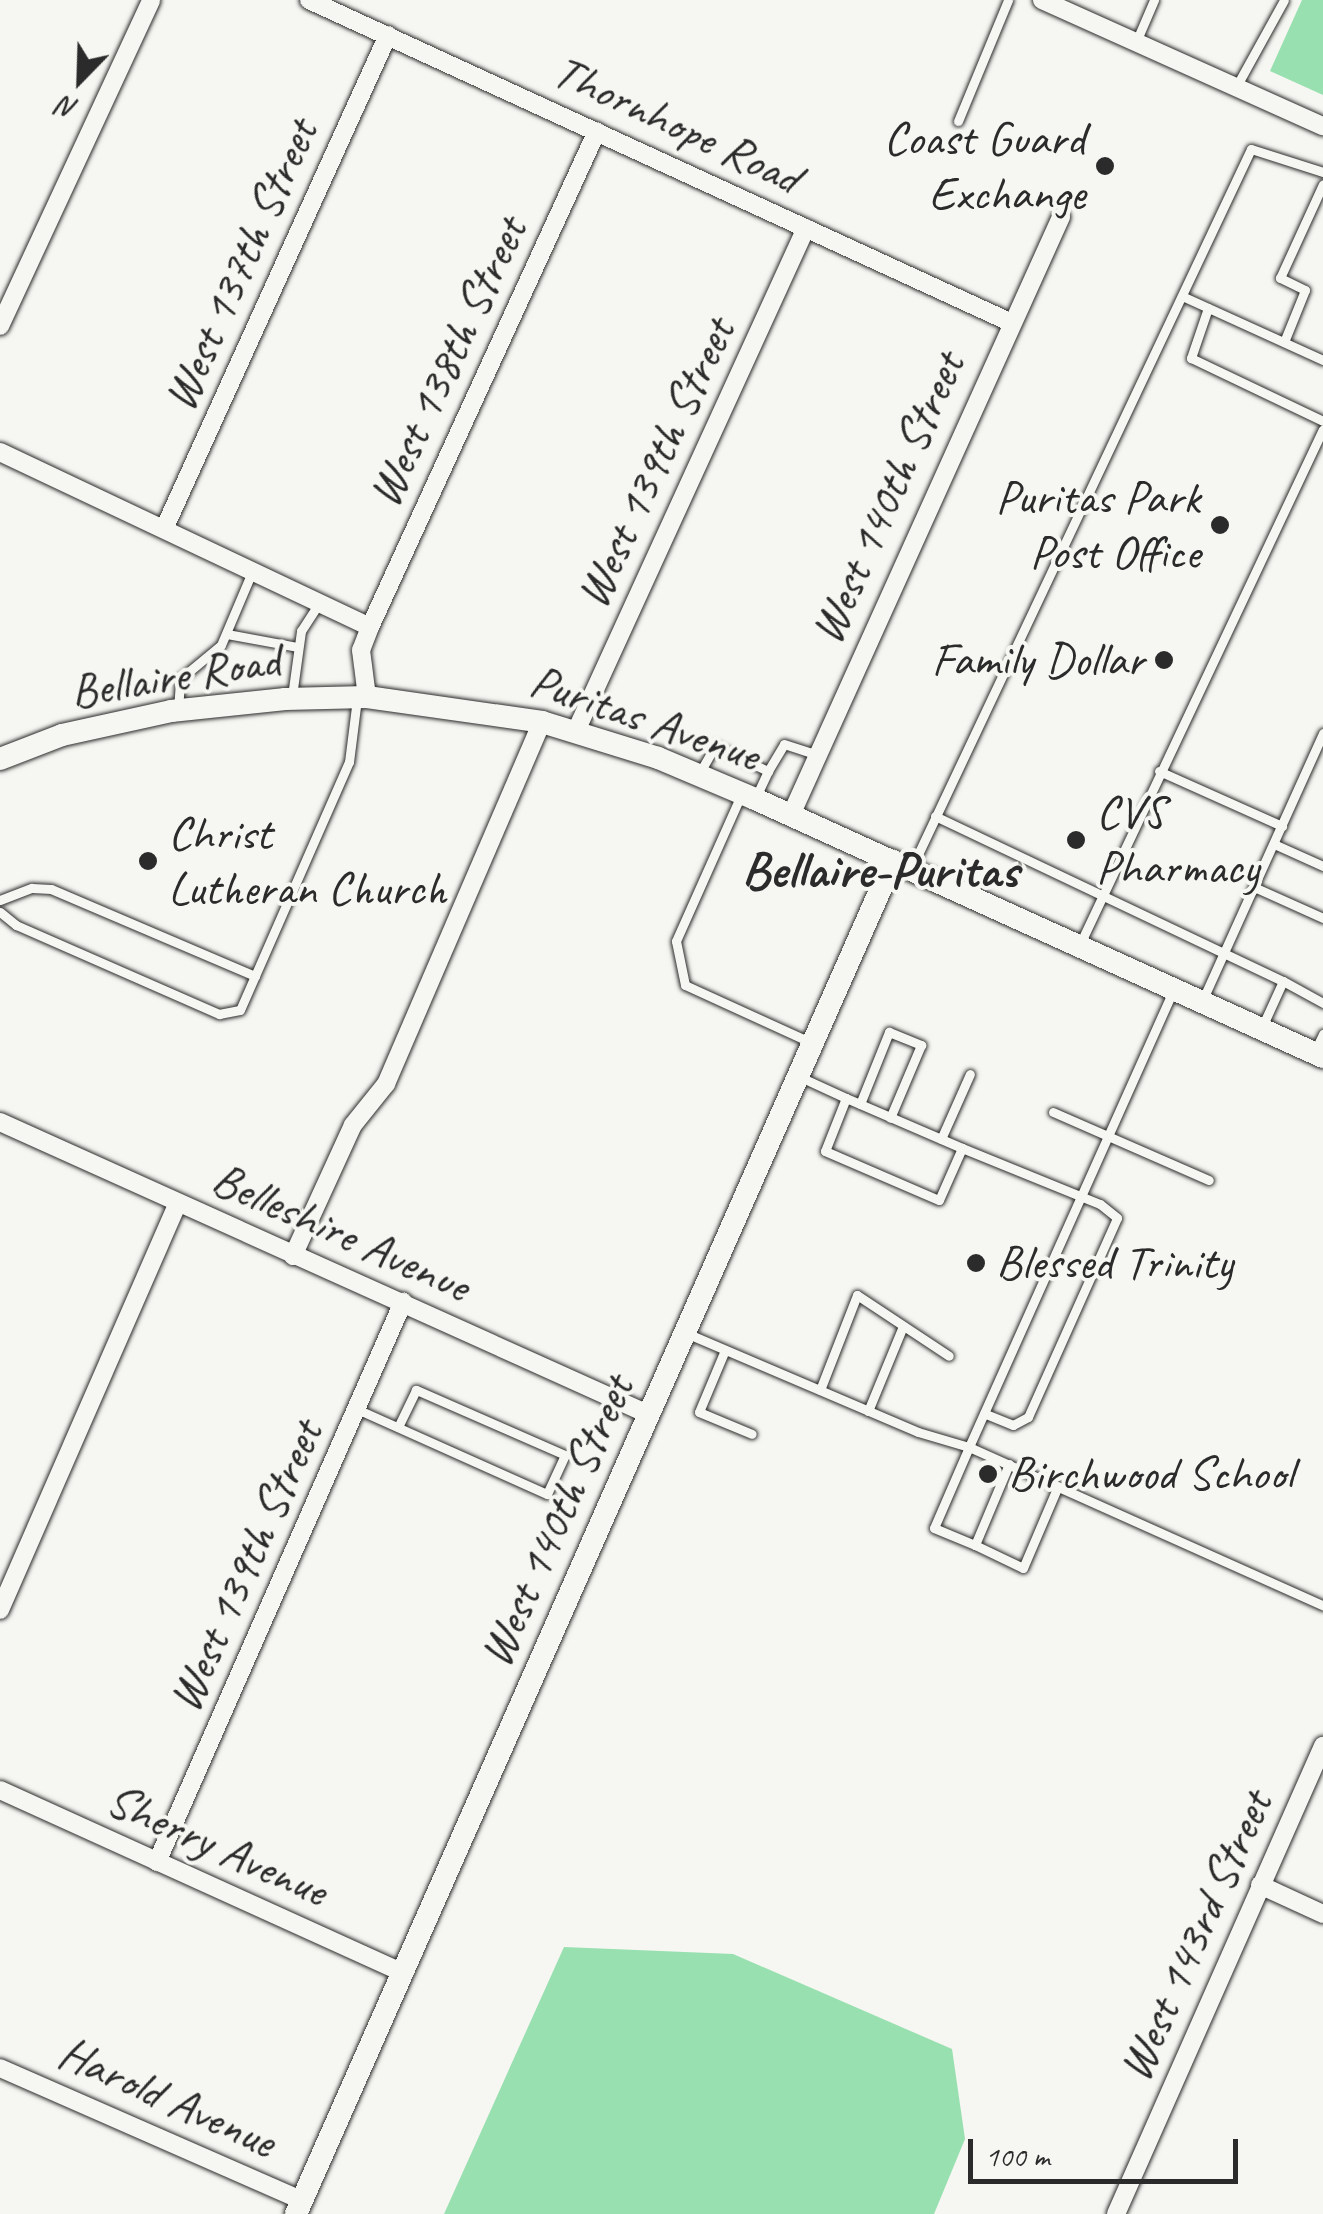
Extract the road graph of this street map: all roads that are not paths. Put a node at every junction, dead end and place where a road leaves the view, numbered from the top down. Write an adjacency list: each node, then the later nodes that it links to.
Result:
1 (150, 0): 20 (street)
2 (308, 0): 7 (street, Thornhope Road)
3 (1008, 0): 10 (lane)
4 (1042, 0): 8 (street)
5 (1154, 0): 8 (lane)
6 (1284, 0): 9 (lane)
7 (388, 35): 12 (street, Thornhope Road); 26 (street, West 137th Street)
8 (1136, 42): 9 (street)
9 (1236, 87): 11 (street)
10 (958, 121)
11 (1323, 126)
12 (597, 130): 16 (street, Thornhope Road); 29 (street, West 138th Street)
13 (1323, 172): 17 (lane)
14 (1323, 184): 21 (lane)
15 (1061, 217): 19 (street, West 140th Street)
16 (806, 228): 19 (street, Thornhope Road); 36 (street, West 139th Street)
17 (1182, 296): 18 (lane); 45 (lane)
18 (1208, 308): 21 (lane); 23 (lane)
19 (1012, 322): 38 (street, West 140th Street)
20 (0, 326)
21 (1284, 342): 22 (lane)
22 (1323, 360)
23 (1323, 421)
24 (1323, 429): 41 (lane)
25 (0, 452): 26 (street)
26 (165, 528): 27 (street)
27 (253, 570): 28 (street); 30 (lane)
28 (320, 602): 29 (street); 31 (lane)
29 (370, 627): 32 (street)
30 (227, 634): 31 (lane); 34 (lane)
31 (297, 647): 33 (lane)
32 (362, 697): 33 (street, Bellaire Road); 35 (street, Puritas Avenue); 57 (lane)
33 (292, 698): 34 (street, Bellaire Road)
34 (178, 710): 39 (street, Bellaire Road)
35 (542, 722): 36 (street, Puritas Avenue); 78 (street)
36 (576, 731): 42 (street, Puritas Avenue)
37 (1323, 733): 46 (lane)
38 (818, 755): 40 (lane); 44 (street, West 140th Street)
39 (0, 759)
40 (768, 770): 42 (lane); 43 (lane)
41 (1159, 771): 46 (lane); 51 (lane)
42 (699, 775): 43 (street, Puritas Avenue)
43 (749, 796): 44 (street, Puritas Avenue); 63 (lane)
44 (791, 814): 48 (street, Puritas Avenue)
45 (936, 816): 48 (lane); 51 (lane)
46 (1282, 826): 47 (lane)
47 (1274, 844): 49 (lane); 50 (lane)
48 (902, 865): 55 (street, Puritas Avenue); 63 (street, West 140th Street)
49 (1323, 866)
50 (1254, 887): 54 (lane); 56 (lane)
51 (1104, 892): 55 (lane); 56 (lane)
52 (0, 900): 57 (lane)
53 (0, 912): 57 (lane)
54 (1323, 918)
55 (1079, 947): 59 (street, Puritas Avenue)
56 (1226, 950): 58 (lane); 60 (lane)
57 (255, 976)
58 (1282, 981): 61 (lane); 62 (lane)
59 (1174, 990): 60 (street, Puritas Avenue); 72 (lane)
60 (1202, 1003): 62 (street, Puritas Avenue)
61 (1323, 1003)
62 (1261, 1030): 64 (street, Puritas Avenue)
63 (813, 1043): 66 (street, West 140th Street)
64 (1320, 1048)
65 (970, 1074): 73 (lane)
66 (798, 1076): 67 (lane); 81 (street, West 140th Street)
67 (846, 1098): 68 (lane); 74 (lane)
68 (860, 1104): 70 (lane); 70 (lane)
69 (1053, 1112): 72 (lane)
70 (890, 1118): 73 (lane)
71 (0, 1122): 77 (street, Belleshire Avenue)
72 (1110, 1138): 75 (lane); 76 (lane)
73 (941, 1139): 74 (lane)
74 (962, 1148): 76 (lane)
75 (1208, 1180)
76 (1083, 1197): 87 (lane); 87 (lane)
77 (178, 1203): 78 (street, Belleshire Avenue); 96 (street)
78 (293, 1256): 79 (street, Belleshire Avenue)
79 (402, 1302): 85 (street, West 139th Street); 88 (street, Belleshire Avenue)
80 (903, 1326): 83 (lane); 84 (lane); 86 (lane)
81 (686, 1333): 82 (lane); 88 (street, West 140th Street)
82 (725, 1350): 84 (lane); 90 (lane)
83 (948, 1356)
84 (820, 1390): 86 (lane)
85 (359, 1410): 89 (lane); 99 (street, West 139th Street)
86 (868, 1411): 91 (lane)
87 (984, 1412): 91 (lane)
88 (650, 1415): 102 (street, West 140th Street)
89 (398, 1428): 89 (lane)
90 (752, 1434)
91 (969, 1447): 92 (lane); 94 (lane)
92 (1009, 1464): 93 (lane); 94 (lane)
93 (1058, 1486): 94 (lane); 95 (lane)
94 (975, 1546)
95 (1323, 1604)
96 (0, 1610)
97 (1323, 1746): 100 (street, West 143rd Street)
98 (0, 1790): 99 (street, Sherry Avenue)
99 (158, 1862): 102 (street, Sherry Avenue)
100 (1260, 1885): 101 (street); 105 (street, West 143rd Street)
101 (1323, 1914)
102 (402, 1972): 104 (street, West 140th Street)
103 (0, 2068): 104 (street, Harold Avenue)
104 (298, 2207)
105 (1116, 2214)

